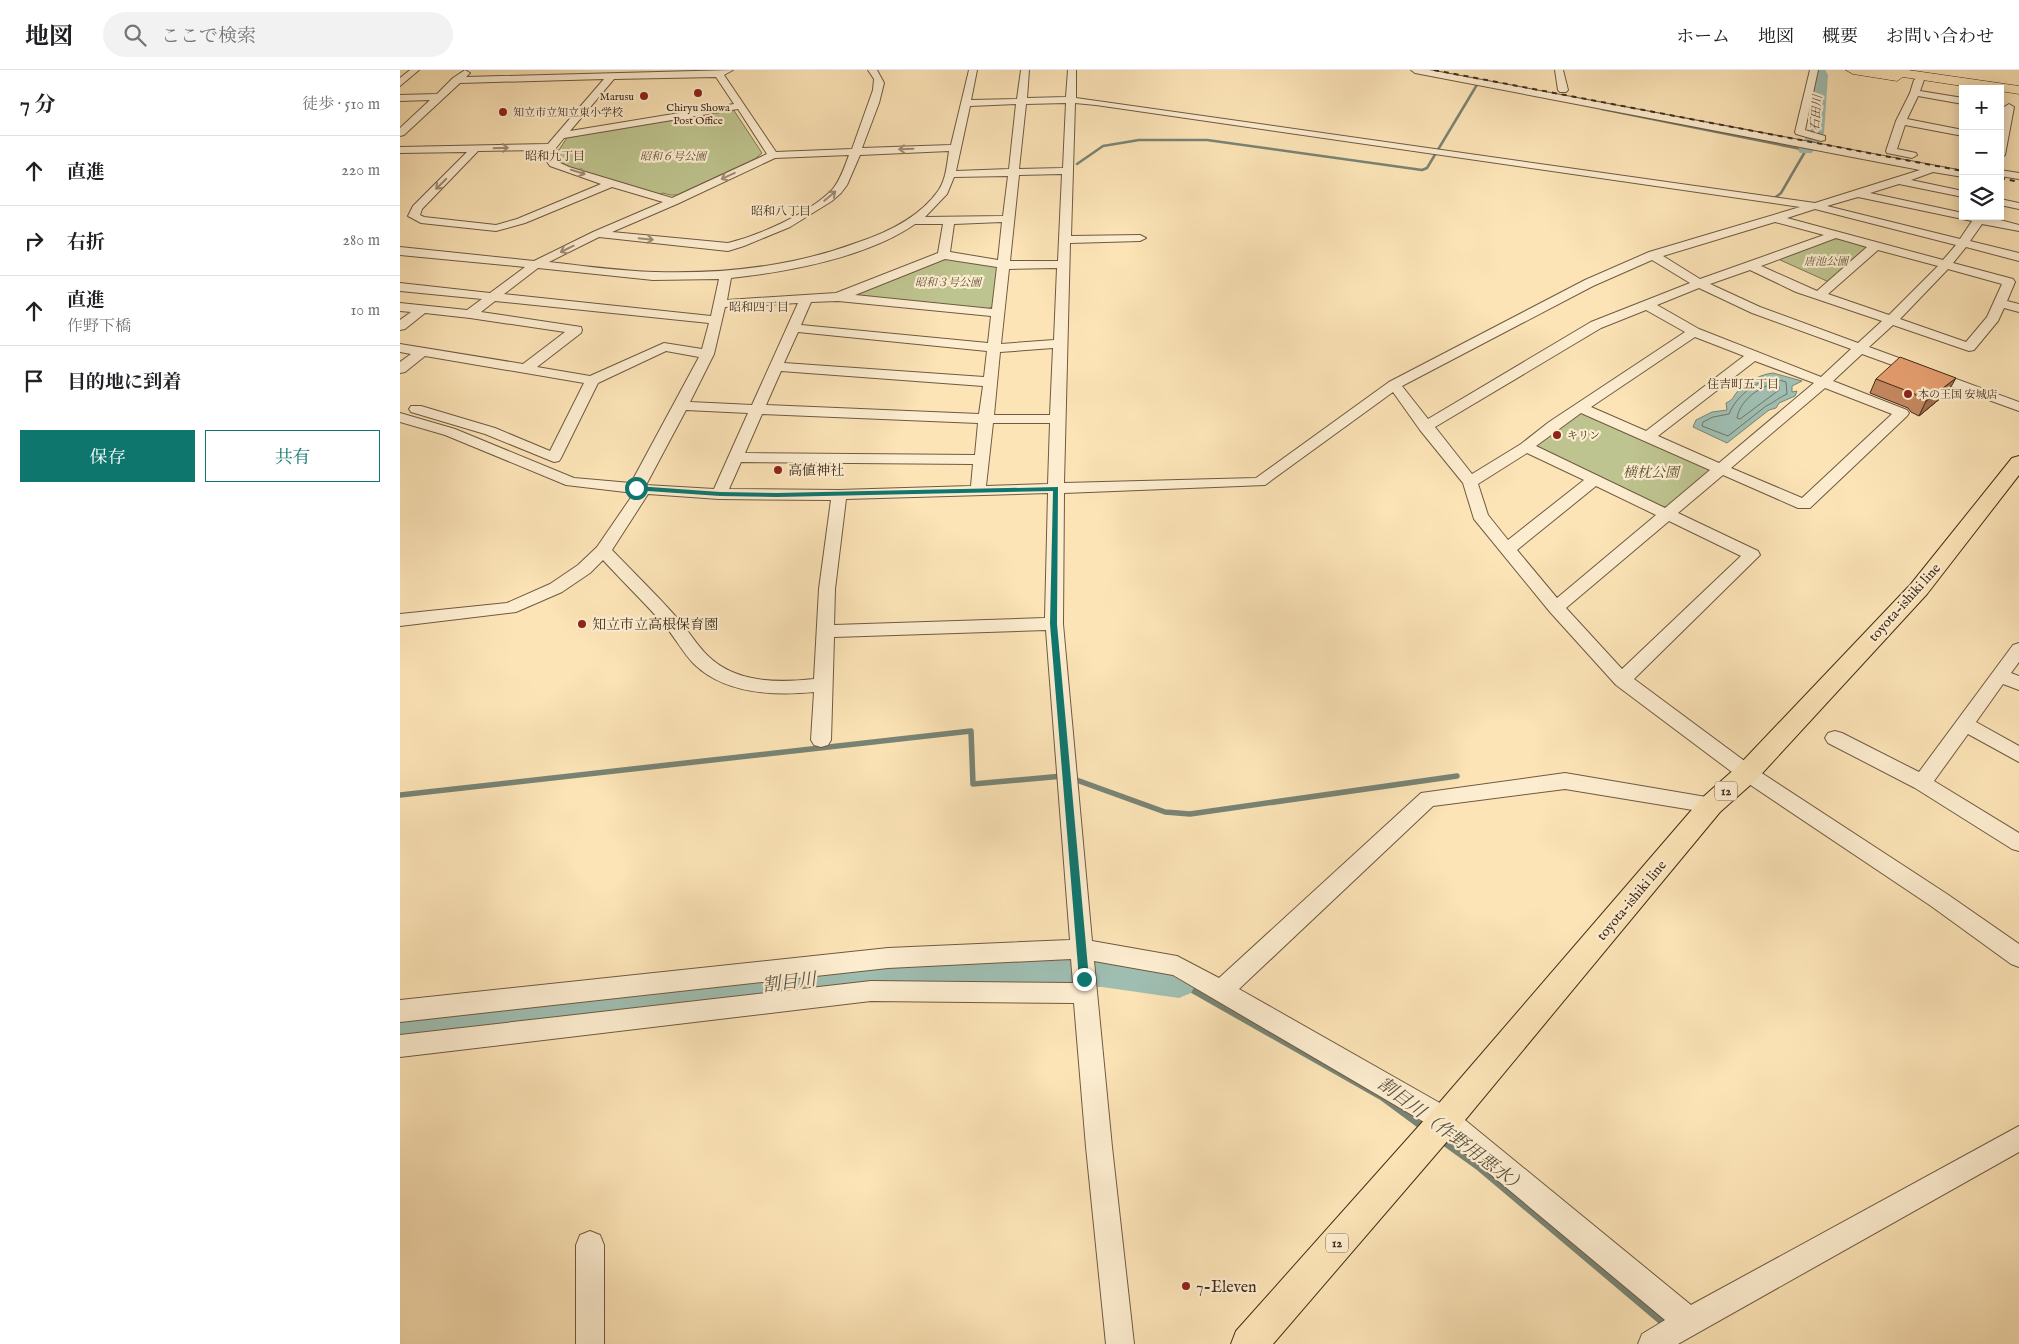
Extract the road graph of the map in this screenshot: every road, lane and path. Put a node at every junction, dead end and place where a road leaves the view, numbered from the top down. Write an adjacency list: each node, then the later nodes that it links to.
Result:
1 (414, 70): 18 (street)
2 (468, 70): 17 (street)
3 (563, 70): 16 (street)
4 (872, 70): 43 (street)
5 (973, 70): 29 (street)
6 (1025, 70): 28 (street)
7 (1072, 70): 27 (street)
8 (1415, 70): 38 (street)
9 (1559, 70): 21 (street)
10 (1814, 70): 38 (street)
11 (1853, 70): 19 (highway)
12 (1880, 70): 22 (highway)
13 (724, 72): 14 (street); 31 (street)
14 (679, 73): 15 (street)
15 (611, 77): 16 (street); 36 (street)
16 (555, 78): 17 (street)
17 (456, 80): 25 (street)
18 (400, 82)
19 (1917, 86): 20 (highway); 30 (street); 33 (street)
20 (1959, 88)
21 (1563, 90)
22 (2019, 90)
23 (2004, 92): 24 (highway)
24 (2019, 94)
25 (438, 97): 26 (street); 35 (street)
26 (400, 98)
27 (1071, 100): 28 (street); 48 (street); 62 (street)
28 (1022, 102): 29 (street); 49 (street)
29 (966, 103): 40 (street)
30 (1959, 103)
31 (739, 106): 36 (street); 45 (street)
32 (2009, 107): 37 (street)
33 (1901, 121): 34 (street); 44 (street)
34 (1959, 131)
35 (400, 133)
36 (563, 135): 39 (street)
37 (2005, 140)
38 (1819, 143): 44 (street); 47 (street)
39 (551, 147): 41 (street, one-way to 39); 55 (street, one-way to 55)
40 (955, 148): 43 (street, one-way to 43); 51 (street)
41 (476, 149): 42 (street); 55 (street, one-way to 55)
42 (400, 150)
43 (855, 151): 45 (street); 72 (street, one-way to 43)
44 (1891, 151): 46 (street)
45 (773, 155): 60 (street, one-way to 60)
46 (1959, 163)
47 (1932, 169): 50 (street); 54 (street)
48 (1068, 171): 49 (street); 75 (street)
49 (1013, 172): 51 (street); 66 (street)
50 (1959, 173)
51 (950, 174): 70 (street)
52 (2004, 174): 53 (street)
53 (2019, 176)
54 (1899, 181): 58 (street); 59 (street)
55 (612, 183): 60 (street)
56 (2004, 183): 57 (street)
57 (2019, 185)
58 (1959, 193)
59 (1857, 194): 62 (street); 64 (street)
60 (673, 202): 72 (street)
61 (2004, 203): 63 (street)
62 (1815, 206): 65 (street); 76 (street)
63 (2019, 206)
64 (1959, 214)
65 (1775, 218): 73 (street); 80 (street)
66 (1008, 219): 67 (street); 84 (street)
67 (950, 220): 70 (street); 79 (street)
68 (1978, 220): 76 (street)
69 (1987, 220): 71 (street)
70 (912, 221): 87 (street)
71 (2019, 228)
72 (597, 234): 82 (street, one-way to 82)
73 (1834, 235): 77 (street); 86 (street)
74 (1140, 238): 75 (street)
75 (1065, 240): 83 (street)
76 (1963, 242): 81 (street); 85 (street)
77 (1875, 246): 85 (street); 90 (street)
78 (400, 251): 82 (street)
79 (944, 255): 84 (street); 92 (street)
80 (1653, 255): 88 (street); 120 (street)
81 (2019, 257)
82 (536, 264): 87 (street); 91 (street)
83 (1064, 264): 84 (street); 107 (street)
84 (1004, 265): 100 (street)
85 (1946, 265): 94 (street); 103 (street)
86 (1752, 266): 88 (street); 90 (street)
87 (726, 275): 95 (street)
88 (1699, 284): 96 (street); 110 (street)
89 (400, 288): 91 (street)
90 (1819, 296): 103 (street)
91 (493, 297): 101 (street); 102 (street)
92 (838, 297): 93 (street); 100 (street)
93 (806, 299): 95 (street); 105 (street)
94 (2001, 303): 98 (street); 103 (street)
95 (720, 304): 102 (street)
96 (1647, 305): 106 (street); 129 (street)
97 (400, 307): 99 (street)
98 (2019, 308)
99 (423, 309): 101 (street); 104 (street)
100 (998, 313): 109 (street)
101 (470, 314): 115 (street)
102 (716, 320): 112 (street)
103 (1892, 321): 110 (street)
104 (400, 326)
105 (794, 328): 109 (street); 114 (street)
106 (1694, 332): 113 (street); 124 (street)
107 (1060, 344): 109 (street); 128 (street)
108 (400, 348): 111 (street)
109 (994, 348): 118 (street)
110 (1858, 348): 119 (street); 123 (street)
111 (423, 351): 115 (street); 116 (street)
112 (707, 354): 117 (street); 122 (street)
113 (1753, 356): 119 (street); 130 (street)
114 (776, 367): 118 (street); 125 (street)
115 (526, 369): 117 (street)
116 (400, 370)
117 (592, 380): 121 (street)
118 (990, 382): 127 (street)
119 (1824, 382): 135 (street); 135 (street)
120 (1394, 386): 129 (street); 139 (street)
121 (400, 404)
122 (681, 406): 125 (street); 138 (street)
123 (2019, 407)
124 (1580, 408): 130 (street); 131 (street)
125 (757, 410): 127 (street); 132 (street)
126 (400, 418): 138 (street)
127 (985, 419): 128 (street); 133 (street)
128 (1057, 419): 139 (street)
129 (1425, 427): 137 (street)
130 (1647, 437): 135 (street)
131 (1526, 447): 136 (street); 137 (street)
132 (737, 457): 133 (street); 141 (street)
133 (981, 460): 140 (street)
134 (2019, 462): 159 (main road, toyota-ishiki line / 12)
135 (1720, 469): 143 (street)
136 (1594, 480): 143 (street); 144 (street)
137 (1470, 482): 144 (street)
138 (640, 489): 141 (street); 145 (street)
139 (1056, 489): 140 (street); 148 (street)
140 (978, 492): 142 (street)
141 (720, 494): 142 (street)
142 (839, 495): 149 (street)
143 (1667, 514): 146 (street); 152 (street)
144 (1507, 549): 146 (street)
145 (603, 551): 147 (street); 153 (street)
146 (1556, 608): 152 (street)
147 (400, 620)
148 (1054, 624): 149 (street); 164 (street)
149 (825, 631): 153 (street)
150 (2019, 649): 151 (street)
151 (2000, 675): 154 (street); 155 (street)
152 (1622, 680): 159 (street)
153 (824, 684): 157 (street)
154 (2019, 684)
155 (1965, 724): 158 (street); 160 (street)
156 (1836, 738): 160 (street)
157 (821, 740)
158 (2019, 755)
159 (1747, 773): 161 (main road, toyota-ishiki line / 12); 163 (street)
160 (1922, 783): 162 (street)
161 (1711, 805): 167 (street); 170 (main road, toyota-ishiki line / 12)
162 (2019, 843)
163 (1986, 934): 165 (street)
164 (1082, 949): 166 (street); 167 (street); 168 (street)
165 (2019, 957)
166 (1084, 986): 169 (street); 175 (street)
167 (1221, 991): 170 (street)
168 (400, 1011)
169 (400, 1046)
170 (1437, 1129): 173 (street); 176 (main road, toyota-ishiki line / 12)
171 (2019, 1138): 173 (street)
172 (590, 1245): 174 (street)
173 (1673, 1331)
174 (590, 1344)
175 (1120, 1344)
176 (1249, 1344)

